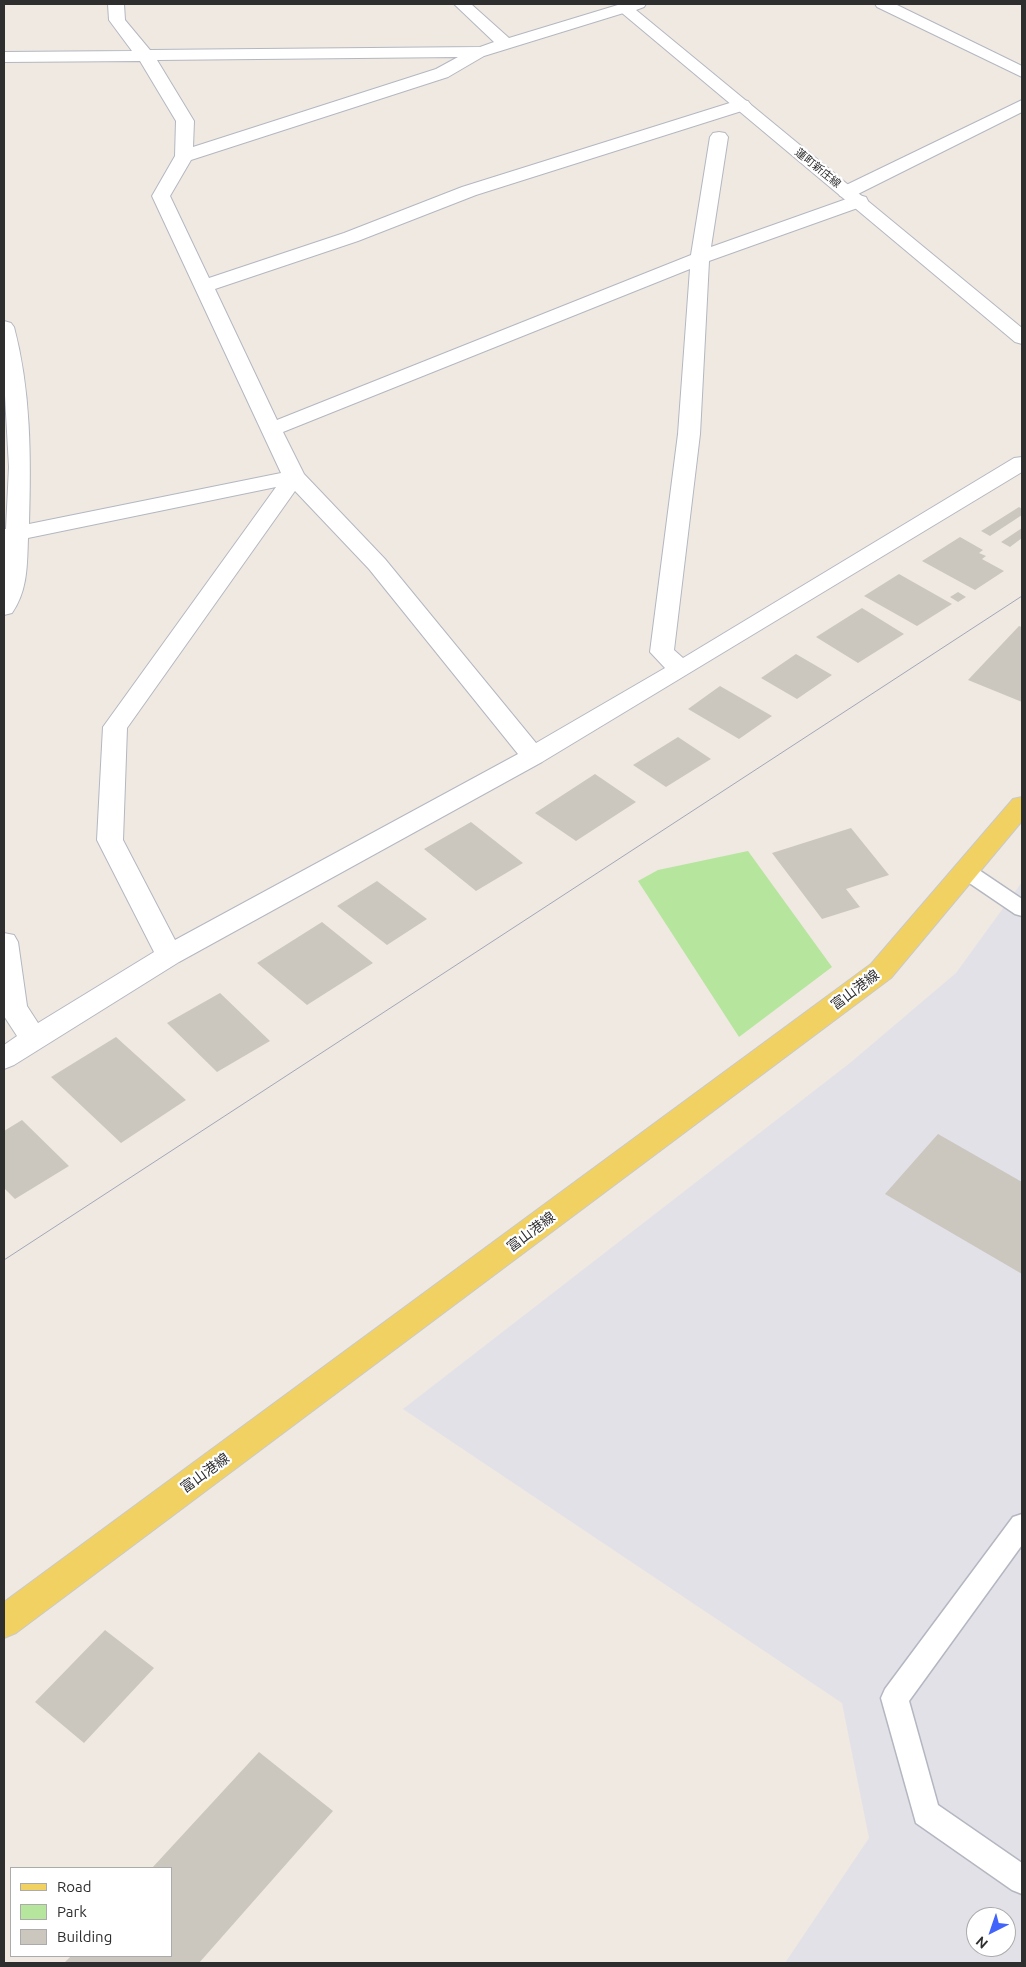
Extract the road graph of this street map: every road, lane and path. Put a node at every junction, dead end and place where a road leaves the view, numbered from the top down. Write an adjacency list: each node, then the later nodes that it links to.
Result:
1 (116, 4): 8 (street)
2 (462, 4): 5 (street)
3 (883, 4): 9 (street)
4 (631, 6): 5 (street); 10 (street, 蓮町新庄線)
5 (506, 44): 6 (street)
6 (481, 52): 8 (street); 13 (street)
7 (4, 57): 8 (street)
8 (146, 57): 13 (street)
9 (1022, 72)
10 (742, 105): 14 (street, 蓮町新庄線); 16 (street)
11 (1022, 105): 14 (street)
12 (719, 138): 15 (street)
13 (184, 156): 16 (street)
14 (853, 196): 15 (street); 18 (street, 蓮町新庄線)
15 (700, 258): 19 (street); 24 (street)
16 (204, 286): 19 (street)
17 (4, 327): 22 (street)
18 (1022, 338)
19 (273, 429): 21 (street)
20 (1020, 467): 24 (street)
21 (294, 477): 22 (street); 25 (street); 30 (street)
22 (10, 535): 23 (street)
23 (4, 608)
24 (681, 669): 25 (street)
25 (533, 756): 30 (street)
26 (1019, 814): 27 (main road, 富山港線)
27 (966, 871): 28 (lane); 34 (main road, 富山港線)
28 (1022, 908)
29 (4, 942): 31 (street)
30 (169, 955): 31 (street)
31 (34, 1039): 32 (street)
32 (4, 1058)
33 (1022, 1525): 35 (lane)
34 (4, 1622)
35 (1022, 1880)

